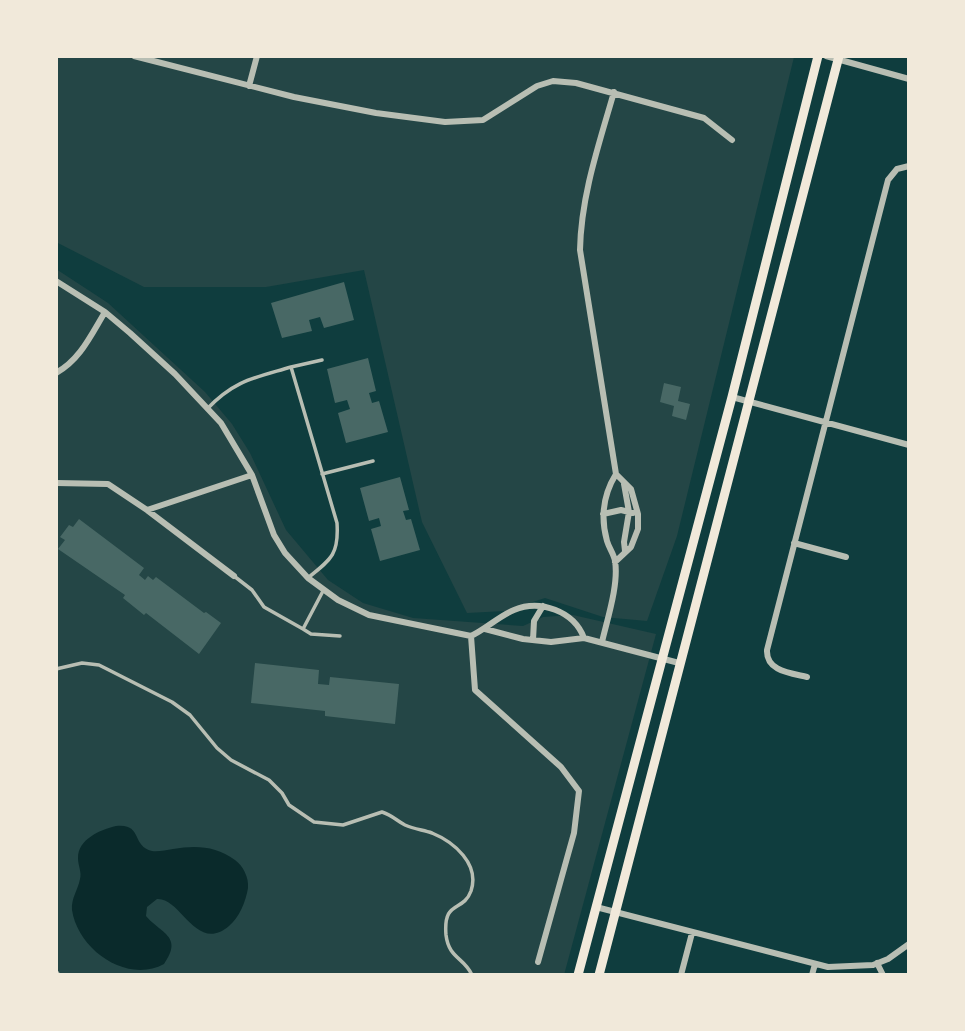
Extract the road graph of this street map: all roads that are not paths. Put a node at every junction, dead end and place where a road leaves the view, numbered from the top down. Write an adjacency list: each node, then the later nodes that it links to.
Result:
1 (134, 56): 7 (street)
2 (257, 56): 7 (street)
3 (818, 56): 16 (main road)
4 (826, 56): 5 (street)
5 (838, 58): 6 (street); 17 (main road)
6 (909, 79)
7 (249, 86): 8 (street)
8 (614, 92): 9 (street); 23 (street)
9 (732, 141)
10 (909, 166): 19 (street)
11 (56, 281): 12 (street)
12 (105, 312): 15 (street); 18 (street)
13 (322, 360): 14 (lane)
14 (291, 367): 18 (lane); 22 (lane)
15 (56, 373)
16 (732, 397): 17 (street); 46 (main road)
17 (749, 402): 19 (street); 47 (main road)
18 (206, 409): 24 (street)
19 (826, 423): 20 (street); 31 (street)
20 (909, 445)
21 (373, 461): 22 (lane)
22 (323, 474): 36 (lane)
23 (616, 474): 26 (street); 29 (street)
24 (252, 475): 27 (street); 36 (street)
25 (56, 483): 27 (street)
26 (624, 484): 28 (street); 30 (street)
27 (147, 510): 35 (street)
28 (629, 512): 29 (street); 30 (street); 32 (street)
29 (603, 514): 34 (street)
30 (638, 514): 32 (street)
31 (794, 543): 33 (street); 49 (street)
32 (625, 551): 34 (street)
33 (846, 557)
34 (615, 562): 45 (street)
35 (234, 576): 39 (lane)
36 (308, 579): 37 (street)
37 (323, 591): 39 (lane); 42 (street)
38 (543, 606): 40 (street); 43 (street); 44 (street)
39 (303, 629): 41 (lane)
40 (485, 629): 42 (street); 44 (street)
41 (340, 636)
42 (471, 636): 54 (street)
43 (584, 638): 44 (street); 45 (street)
44 (533, 640)
45 (602, 642): 46 (street)
46 (661, 658): 47 (street); 50 (main road)
47 (679, 663): 51 (main road)
48 (56, 669): 57 (lane)
49 (807, 677)
50 (596, 907): 51 (street); 58 (main road)
51 (615, 913): 52 (street); 59 (main road)
52 (691, 933): 56 (street); 60 (street)
53 (909, 944): 55 (street)
54 (538, 962)
55 (877, 963): 56 (street); 62 (street)
56 (815, 964): 61 (street)
57 (472, 975)
58 (578, 975)
59 (599, 975)
60 (681, 975)
61 (813, 975)
62 (883, 975)

